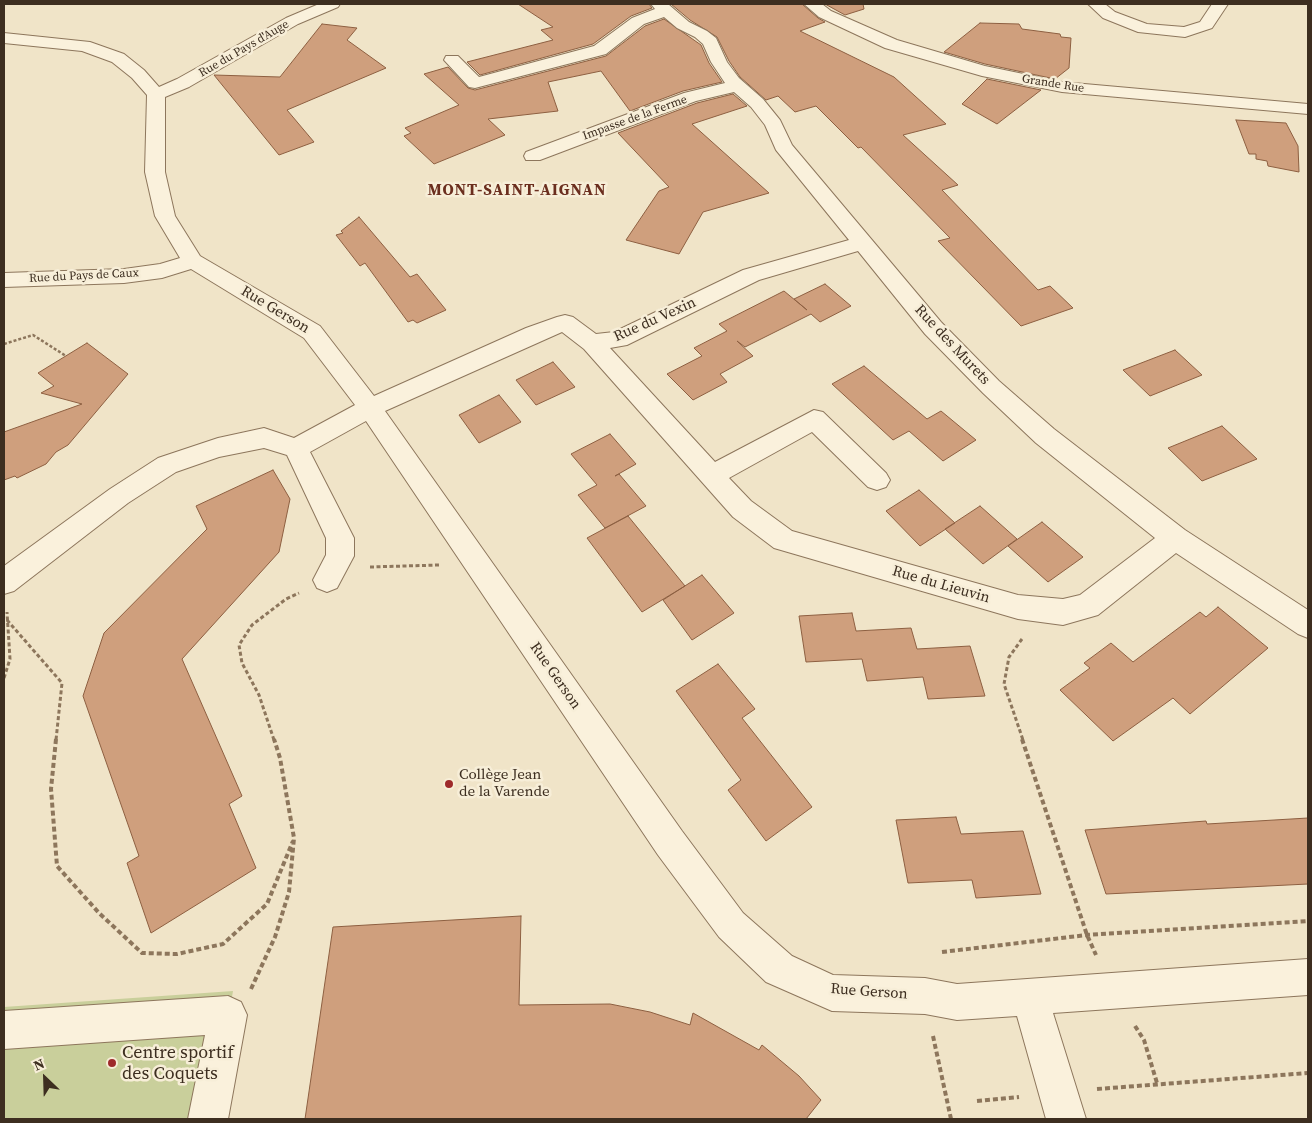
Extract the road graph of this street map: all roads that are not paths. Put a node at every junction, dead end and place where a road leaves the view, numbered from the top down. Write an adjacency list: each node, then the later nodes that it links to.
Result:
1 (332, 4): 9 (street, Rue du Pays d'Auge)
2 (812, 4): 10 (street, Grande Rue)
3 (1096, 4): 4 (street)
4 (1220, 4)
5 (663, 7): 7 (street); 8 (street, Rue des Murets)
6 (4, 38): 9 (street)
7 (452, 60)
8 (739, 85): 11 (street, Impasse de la Ferme); 12 (street, Rue des Murets)
9 (156, 94): 13 (street, Rue Gerson)
10 (1308, 109)
11 (533, 156)
12 (864, 242): 15 (street, Rue du Vexin); 20 (street, Rue des Murets)
13 (193, 261): 14 (street, Rue du Pays de Caux); 16 (street, Rue Gerson)
14 (4, 280)
15 (592, 343): 16 (street); 18 (street, Rue du Lieuvin)
16 (370, 408): 17 (street); 25 (street, Rue Gerson)
17 (296, 448): 21 (street); 22 (street)
18 (712, 475): 19 (street); 20 (street, Rue du Lieuvin)
19 (877, 480)
20 (1175, 538): 23 (street, Rue des Murets)
21 (327, 580)
22 (4, 582)
23 (1308, 625)
24 (1308, 977): 25 (street, Rue Gerson)
25 (1030, 997): 27 (street)
26 (4, 1030): 28 (street)
27 (1063, 1106)
28 (208, 1119)

